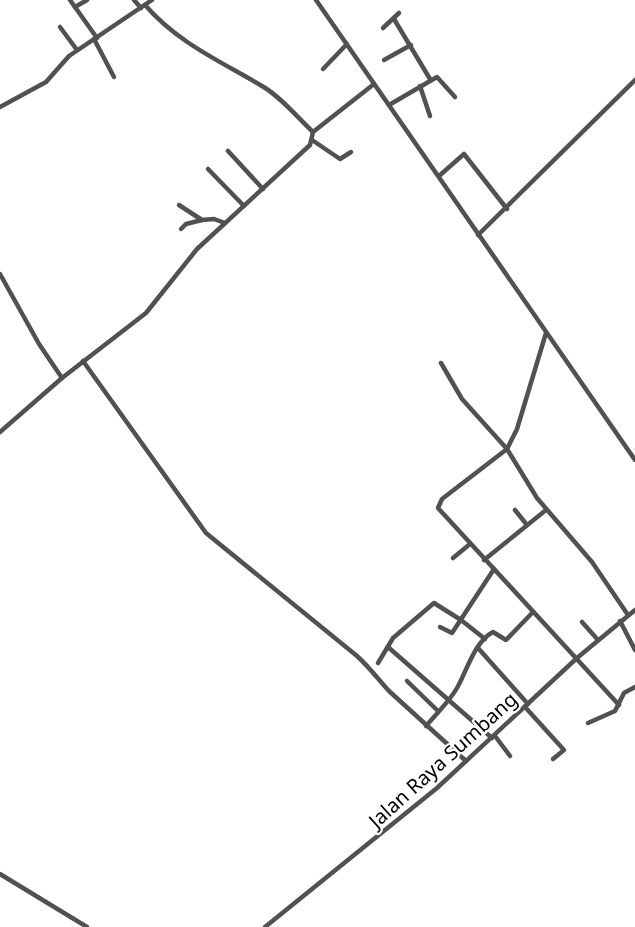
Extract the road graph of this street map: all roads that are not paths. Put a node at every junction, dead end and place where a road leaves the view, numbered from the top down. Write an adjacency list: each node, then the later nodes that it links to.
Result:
1 (70, 0): 7 (street)
2 (87, 0): 7 (street)
3 (134, 0): 6 (street)
4 (152, 0): 6 (street)
5 (316, 0): 13 (street)
6 (143, 6): 12 (street); 27 (street)
7 (75, 7): 12 (street)
8 (399, 13): 9 (street)
9 (394, 19): 11 (street); 14 (street)
10 (60, 27): 15 (street)
11 (383, 28)
12 (95, 38): 15 (street); 18 (street)
13 (347, 44): 17 (street); 21 (street)
14 (411, 45): 16 (street); 19 (street)
15 (77, 50): 25 (street)
16 (384, 60)
17 (323, 69)
18 (114, 77)
19 (430, 79): 22 (street); 23 (street)
20 (635, 80): 36 (street)
21 (374, 84): 24 (street); 27 (street)
22 (420, 86): 24 (street); 26 (street)
23 (455, 98)
24 (389, 105): 32 (street)
25 (0, 107)
26 (430, 116)
27 (314, 132): 28 (street)
28 (312, 141): 30 (street); 33 (street)
29 (228, 151): 33 (street)
30 (351, 152)
31 (208, 169): 35 (street)
32 (438, 176): 36 (street); 40 (street)
33 (263, 189): 35 (street)
34 (179, 205): 37 (street)
35 (244, 206): 38 (street)
36 (507, 209): 40 (street)
37 (202, 220): 38 (street); 39 (street)
38 (225, 223): 43 (street)
39 (181, 229)
40 (478, 236): 42 (street)
41 (0, 274): 45 (street)
42 (546, 333): 47 (street); 48 (street)
43 (83, 362): 45 (street); 77 (street)
44 (441, 363): 47 (street)
45 (62, 378): 46 (street)
46 (0, 432)
47 (507, 448): 50 (street); 52 (street)
48 (635, 460)
49 (515, 510): 51 (street)
50 (546, 510): 51 (street); 58 (street)
51 (527, 525): 54 (street)
52 (470, 544): 53 (street); 54 (street)
53 (453, 558)
54 (484, 560): 55 (street)
55 (494, 569): 57 (street); 59 (street)
56 (635, 610): 58 (street, Jalan Raya Sumbang)
57 (533, 612): 63 (street); 68 (street)
58 (628, 615): 60 (street, Jalan Raya Sumbang)
59 (461, 620): 62 (street); 63 (street); 65 (street)
60 (620, 621): 64 (street, Jalan Raya Sumbang); 67 (street)
61 (582, 622): 64 (street)
62 (440, 627)
63 (485, 639): 66 (street)
64 (598, 640): 68 (street, Jalan Raya Sumbang)
65 (388, 647): 69 (street); 72 (street)
66 (478, 648): 72 (street); 74 (street)
67 (635, 650)
68 (577, 657): 73 (street); 74 (street, Jalan Raya Sumbang)
69 (378, 663)
70 (406, 681): 75 (street)
71 (635, 687): 73 (street)
72 (447, 700): 75 (street); 78 (street)
73 (619, 705): 76 (street)
74 (527, 706): 78 (street, Jalan Raya Sumbang); 80 (street)
75 (438, 711): 77 (street)
76 (588, 723)
77 (426, 726): 81 (street)
78 (493, 737): 79 (street); 81 (street, Jalan Raya Sumbang)
79 (510, 756)
80 (553, 759)
81 (466, 761): 84 (street, Jalan Raya Sumbang)
82 (0, 874): 83 (street)
83 (87, 927)
84 (265, 927)

